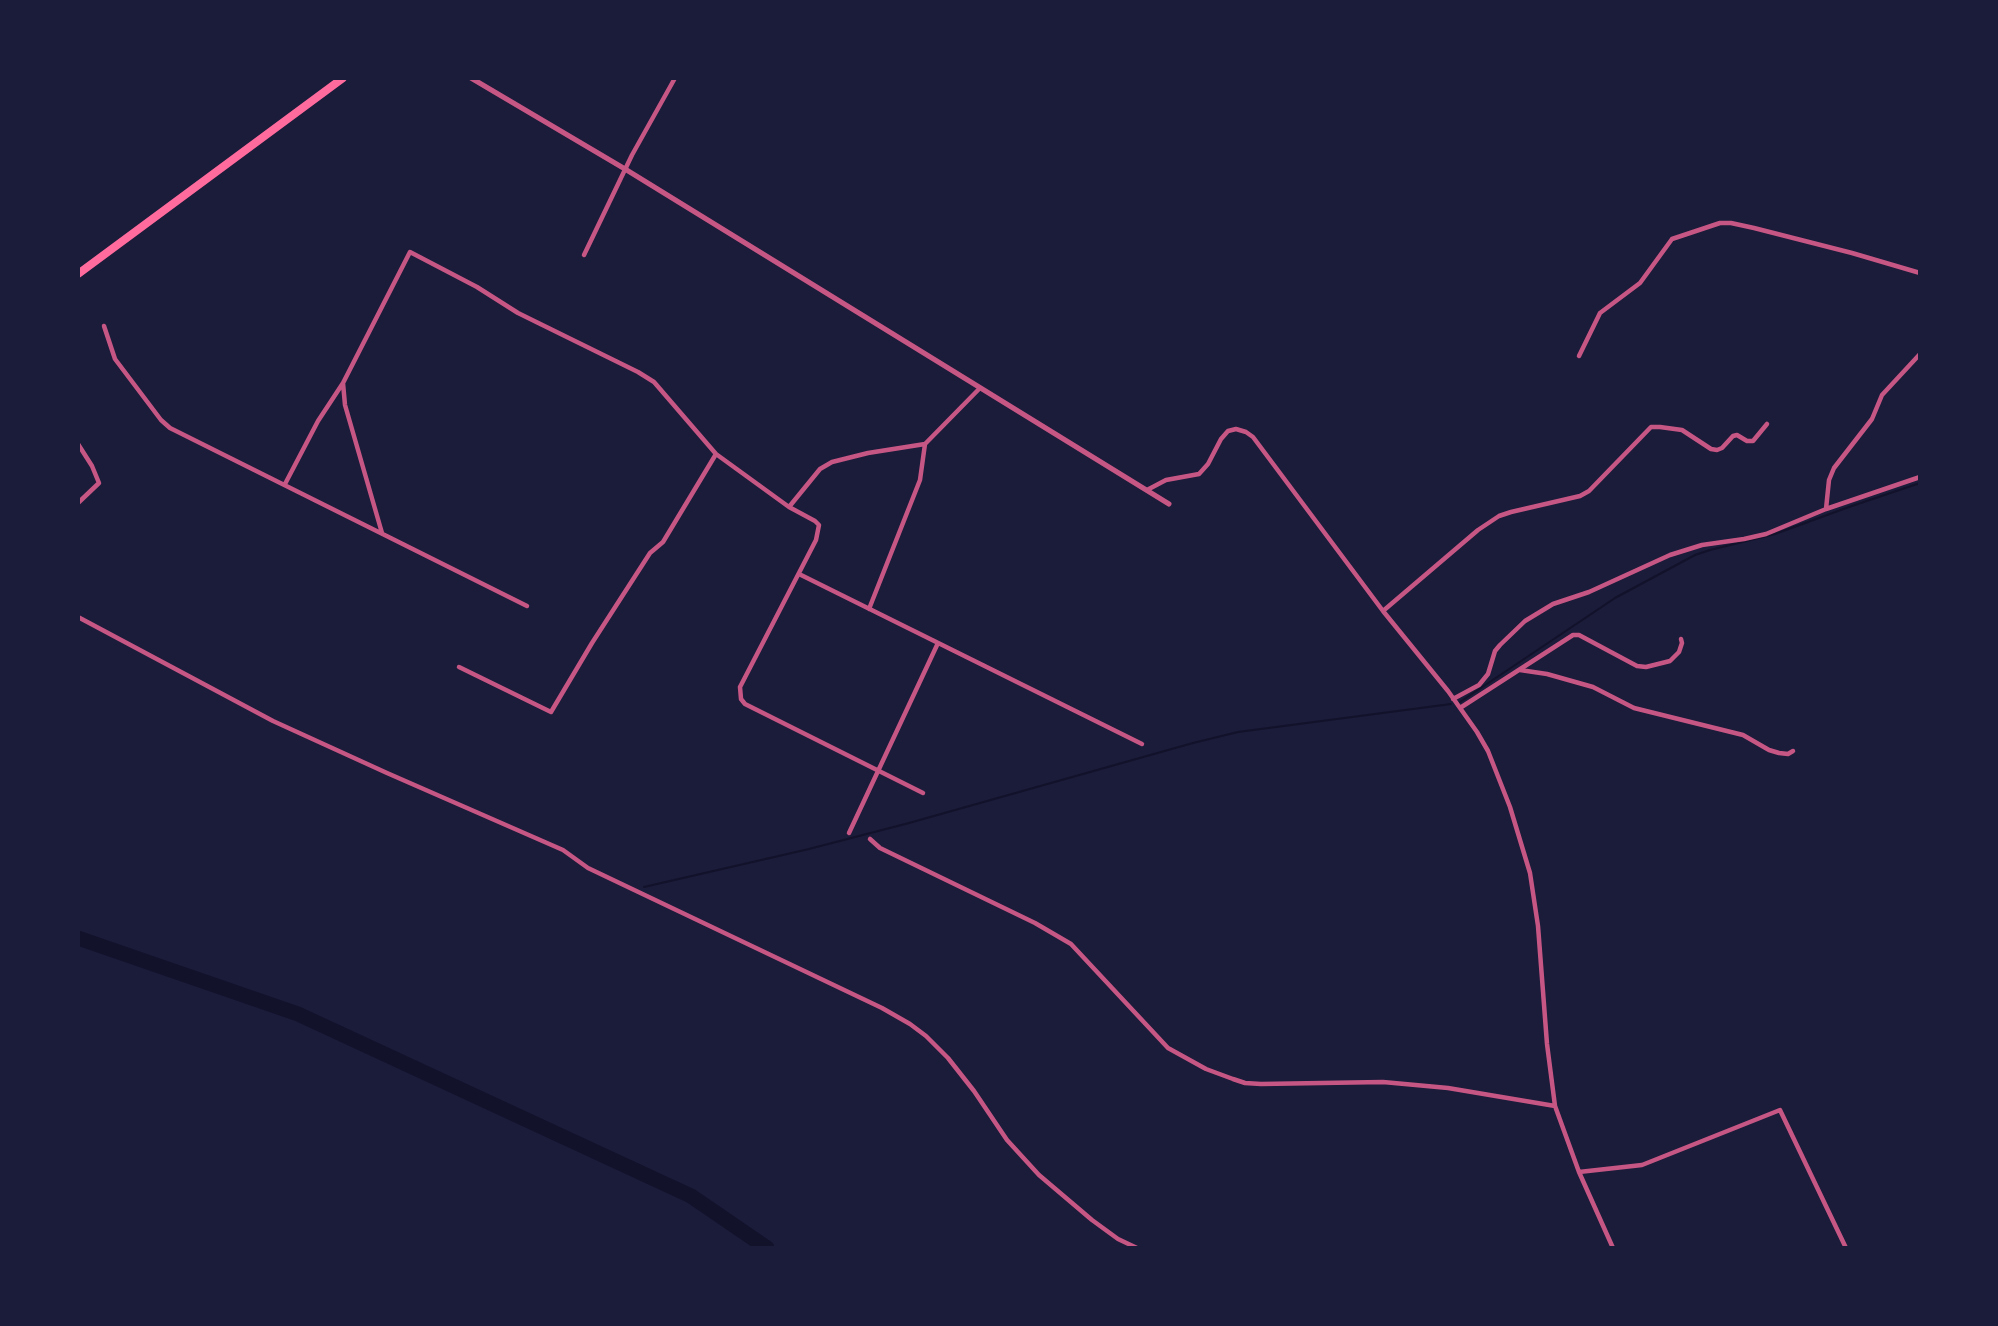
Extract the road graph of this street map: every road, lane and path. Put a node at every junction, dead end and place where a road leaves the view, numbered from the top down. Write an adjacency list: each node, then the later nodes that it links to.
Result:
1 (343, 78): 7 (highway)
2 (471, 78): 4 (street)
3 (675, 78): 4 (street)
4 (625, 169): 5 (street); 12 (street)
5 (584, 255)
6 (1920, 273): 10 (street)
7 (78, 274)
8 (104, 326): 18 (street)
9 (1920, 354): 23 (street)
10 (1579, 356)
11 (343, 382): 16 (street); 18 (street); 24 (street)
12 (981, 388): 15 (street); 19 (street)
13 (1767, 424): 28 (street)
14 (78, 444): 20 (street)
15 (925, 444): 22 (street); 27 (street)
16 (716, 454): 22 (street); 32 (street)
17 (1920, 477): 23 (street)
18 (285, 484): 24 (street)
19 (1147, 490): 21 (street); 28 (street)
20 (78, 504)
21 (1169, 504)
22 (789, 507): 25 (street)
23 (1826, 509): 34 (street)
24 (382, 534): 26 (street)
25 (799, 574): 27 (street); 38 (street)
26 (527, 606)
27 (869, 609): 31 (street)
28 (1383, 611): 34 (street)
29 (78, 617): 44 (street)
30 (1682, 639): 33 (street)
31 (938, 643): 36 (street); 38 (street)
32 (459, 667)
33 (1520, 670): 35 (street); 37 (street)
34 (1454, 699): 35 (street)
35 (1460, 708): 42 (street)
36 (1142, 744)
37 (1793, 751)
38 (878, 770): 39 (street); 40 (street)
39 (923, 793)
40 (849, 833)
41 (870, 839): 42 (street)
42 (1556, 1106): 43 (street)
43 (1579, 1172): 45 (street); 46 (street)
44 (1137, 1248)
45 (1613, 1248)
46 (1846, 1248)

